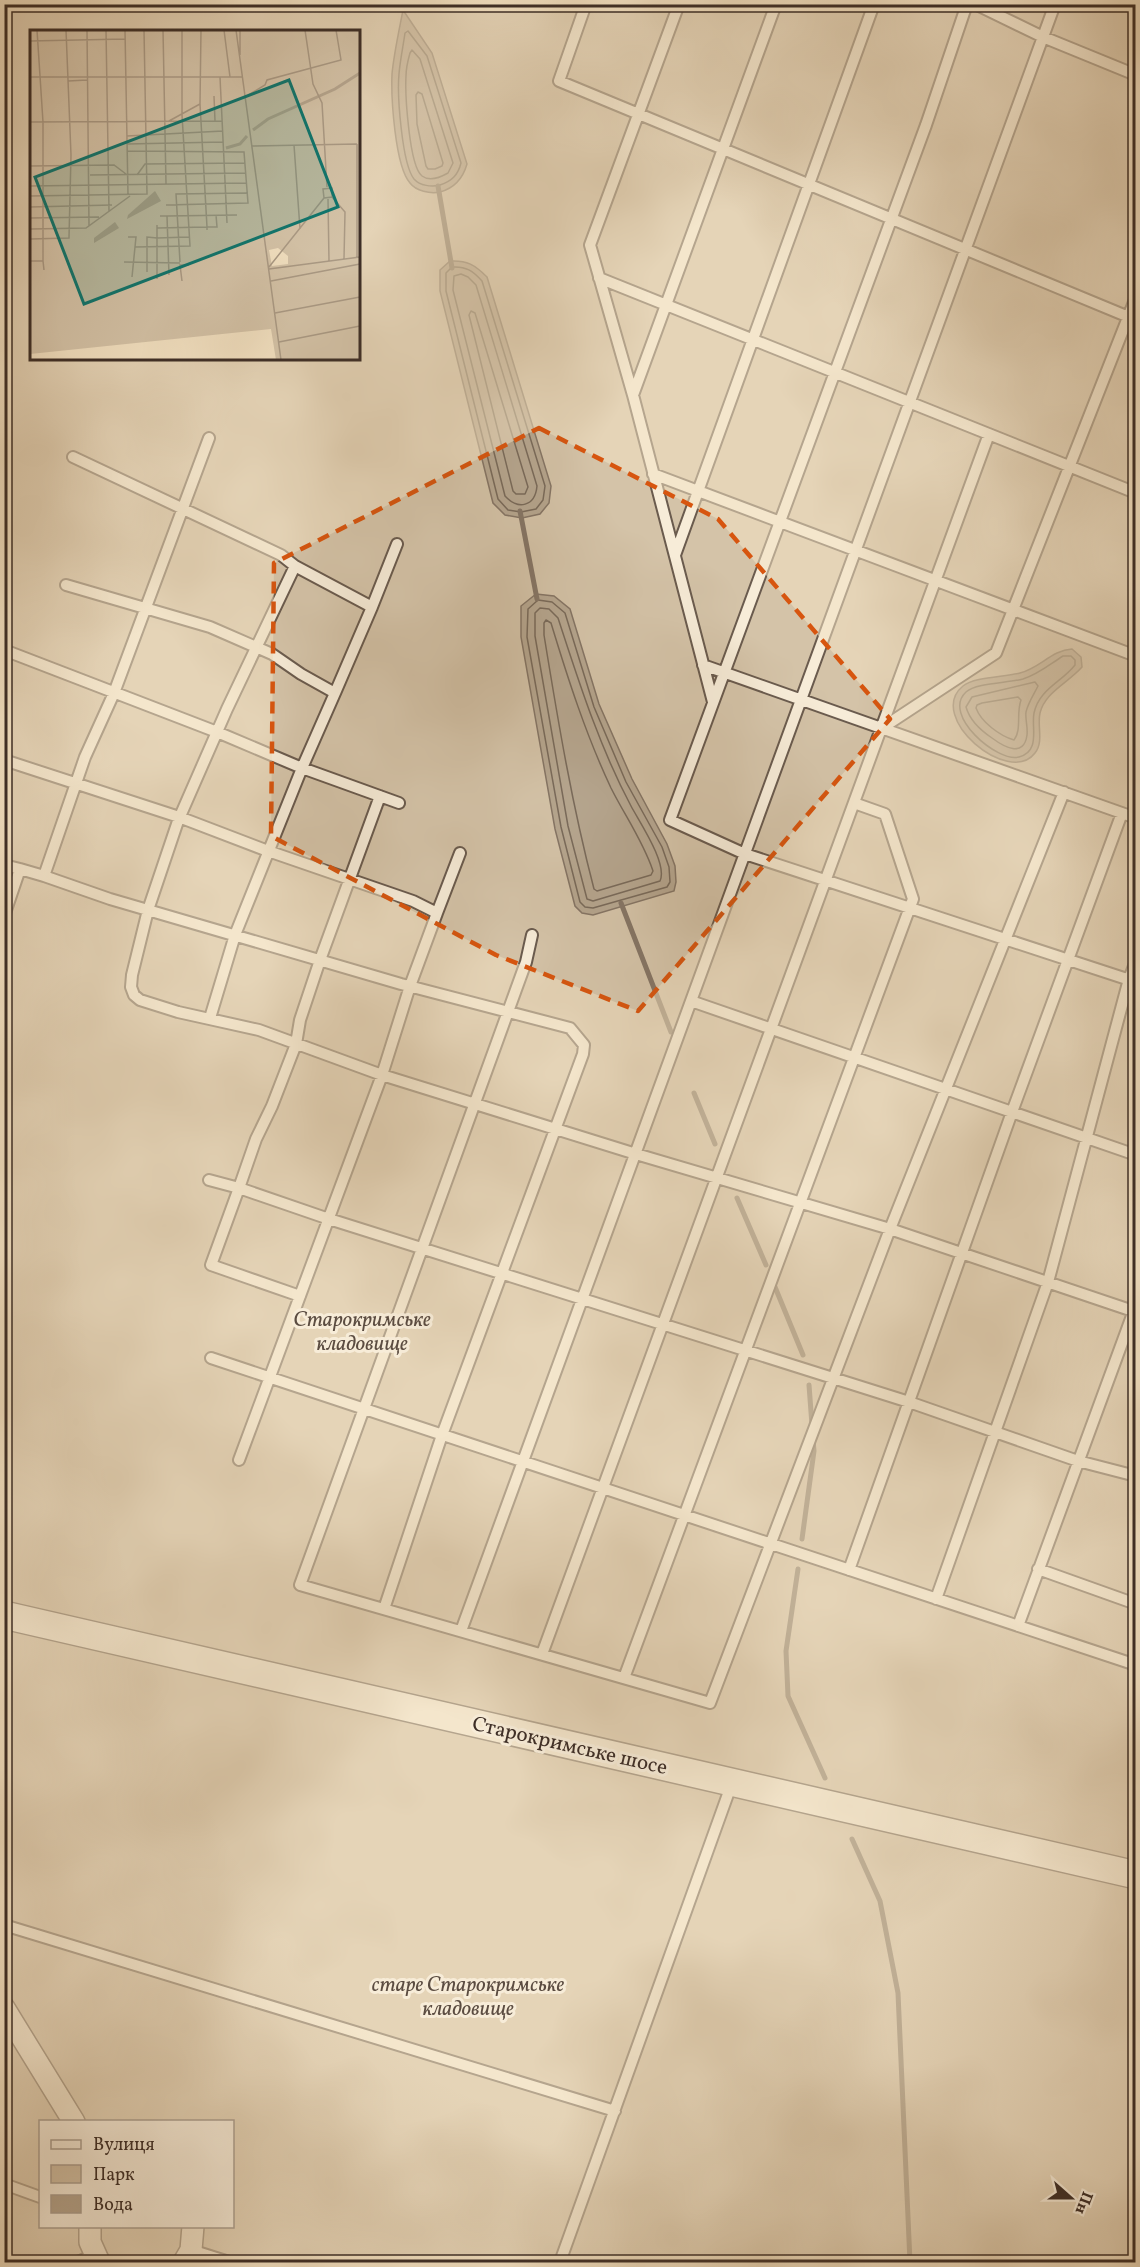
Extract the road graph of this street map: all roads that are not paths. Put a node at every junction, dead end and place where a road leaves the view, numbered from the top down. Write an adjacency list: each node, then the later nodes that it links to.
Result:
1 (586, 4): 10 (lane)
2 (679, 4): 10 (lane)
3 (776, 4): 11 (lane)
4 (874, 4): 12 (lane)
5 (967, 4): 13 (lane)
6 (975, 4): 8 (lane)
7 (1055, 4): 8 (lane)
8 (1043, 37): 9 (lane); 14 (lane)
9 (1136, 75)
10 (639, 114): 11 (lane); 15 (lane)
11 (724, 149): 12 (lane); 17 (lane)
12 (810, 185): 13 (lane); 19 (lane)
13 (891, 219): 14 (lane); 20 (lane)
14 (966, 250): 18 (lane); 22 (lane)
15 (599, 278): 17 (lane); 21 (lane)
16 (1136, 297): 18 (lane)
17 (666, 305): 19 (lane); 21 (lane)
18 (1132, 319): 26 (lane)
19 (753, 340): 20 (lane); 28 (lane)
20 (834, 373): 22 (lane); 31 (lane)
21 (633, 395): 27 (lane)
22 (910, 403): 23 (lane); 33 (lane)
23 (989, 434): 26 (lane); 36 (lane)
24 (209, 438): 30 (lane)
25 (73, 457): 30 (lane)
26 (1070, 466): 29 (lane); 40 (lane)
27 (653, 474): 28 (lane); 34 (lane)
28 (698, 490): 31 (lane); 34 (lane)
29 (1136, 493)
30 (182, 507): 35 (lane); 39 (lane)
31 (780, 521): 33 (lane); 45 (lane)
32 (397, 544): 38 (lane)
33 (856, 550): 36 (lane); 48 (lane)
34 (675, 556): 44 (lane)
35 (295, 566): 38 (lane); 41 (lane)
36 (936, 580): 40 (lane); 50 (lane)
37 (66, 585): 39 (lane)
38 (372, 607): 47 (lane)
39 (145, 609): 41 (lane); 46 (lane)
40 (1013, 609): 43 (lane); 50 (lane)
41 (256, 647): 47 (lane); 51 (lane)
42 (4, 650): 46 (lane)
43 (1136, 656)
44 (703, 665): 45 (lane); 49 (lane)
45 (724, 672): 48 (lane); 49 (lane)
46 (114, 693): 51 (lane); 54 (lane)
47 (335, 693): 53 (lane)
48 (802, 700): 50 (lane); 64 (lane)
49 (713, 703): 64 (lane)
50 (881, 728): 55 (lane); 58 (lane)
51 (218, 732): 53 (lane); 60 (lane)
52 (4, 760): 54 (lane)
53 (302, 768): 56 (lane); 62 (lane)
54 (77, 782): 60 (lane); 67 (lane)
55 (1064, 792): 59 (lane); 76 (lane)
56 (380, 796): 57 (lane); 68 (lane)
57 (399, 803)
58 (854, 803): 69 (lane); 70 (lane)
59 (1122, 813): 61 (lane); 77 (lane)
60 (179, 817): 62 (lane); 71 (lane)
61 (1136, 818)
62 (268, 851): 68 (lane); 74 (lane)
63 (460, 853): 72 (lane)
64 (746, 854): 69 (lane); 82 (lane)
65 (4, 865): 66 (lane)
66 (20, 869): 67 (lane); 73 (lane)
67 (44, 876): 71 (lane)
68 (348, 879): 72 (lane); 78 (lane)
69 (826, 880): 70 (lane); 85 (lane)
70 (910, 908): 76 (lane); 87 (lane)
71 (148, 910): 74 (lane); 84 (lane)
72 (437, 913): 81 (lane)
73 (4, 916)
74 (235, 935): 78 (lane); 84 (lane)
75 (532, 935): 83 (lane)
76 (1007, 939): 77 (lane); 89 (lane)
77 (1068, 959): 80 (lane); 91 (lane)
78 (320, 960): 81 (lane); 86 (lane)
79 (1136, 961): 80 (lane)
80 (1132, 980): 93 (lane)
81 (410, 986): 83 (lane); 88 (lane)
82 (691, 1001): 85 (lane); 94 (lane)
83 (508, 1011): 90 (lane); 92 (lane)
84 (210, 1018): 86 (lane)
85 (771, 1029): 87 (lane); 96 (lane)
86 (296, 1044): 88 (lane); 98 (lane)
87 (855, 1058): 89 (lane); 99 (lane)
88 (382, 1075): 90 (lane); 100 (lane)
89 (946, 1089): 91 (lane); 101 (lane)
90 (474, 1102): 92 (lane); 102 (lane)
91 (1012, 1112): 93 (lane); 103 (lane)
92 (555, 1127): 94 (lane); 104 (lane)
93 (1086, 1138): 95 (lane); 105 (lane)
94 (636, 1154): 96 (lane); 107 (lane)
95 (1136, 1155)
96 (717, 1177): 99 (lane); 109 (lane)
97 (209, 1180): 98 (lane)
98 (239, 1188): 100 (lane); 106 (lane)
99 (801, 1202): 101 (lane); 110 (lane)
100 (329, 1219): 102 (lane); 106 (lane)
101 (890, 1229): 103 (lane); 113 (lane)
102 (422, 1248): 104 (lane); 115 (lane)
103 (962, 1253): 105 (lane); 114 (lane)
104 (502, 1274): 107 (lane); 117 (lane)
105 (1048, 1282): 108 (lane); 116 (lane)
106 (300, 1296): 112 (lane)
107 (583, 1299): 109 (lane); 120 (lane)
108 (1135, 1310): 119 (lane)
109 (663, 1325): 110 (lane); 122 (lane)
110 (745, 1350): 113 (lane); 123 (lane)
111 (211, 1358): 112 (lane)
112 (269, 1378): 115 (lane); 118 (lane)
113 (833, 1378): 114 (lane); 124 (lane)
114 (909, 1402): 116 (lane); 126 (lane)
115 (363, 1409): 117 (lane); 129 (lane)
116 (995, 1432): 119 (lane); 127 (lane)
117 (442, 1435): 120 (lane); 129 (lane)
118 (239, 1460)
119 (1078, 1461): 121 (lane); 125 (lane)
120 (523, 1462): 122 (lane); 132 (lane)
121 (1136, 1476)
122 (603, 1488): 123 (lane); 133 (lane)
123 (684, 1515): 124 (lane); 135 (lane)
124 (771, 1544): 126 (lane); 135 (lane)
125 (1038, 1569): 128 (lane); 131 (lane)
126 (849, 1570): 127 (lane)
127 (936, 1599): 131 (lane)
128 (1136, 1604)
129 (384, 1609): 132 (lane)
130 (4, 1615): 136 (street, Старокримське шосе)
131 (1018, 1626): 134 (lane)
132 (461, 1631): 133 (lane)
133 (542, 1654): 135 (lane)
134 (1136, 1665)
135 (624, 1678)
136 (732, 1783): 137 (street, Старокримське шосе); 140 (lane)
137 (1136, 1875)
138 (4, 1925): 140 (lane)
139 (4, 2008): 141 (street)
140 (615, 2111): 149 (lane)
141 (73, 2120)
142 (4, 2184): 143 (lane)
143 (39, 2197)
144 (90, 2228): 147 (street)
145 (193, 2228): 146 (street)
146 (188, 2256): 148 (lane)
147 (90, 2260)
148 (229, 2262)
149 (560, 2262)

